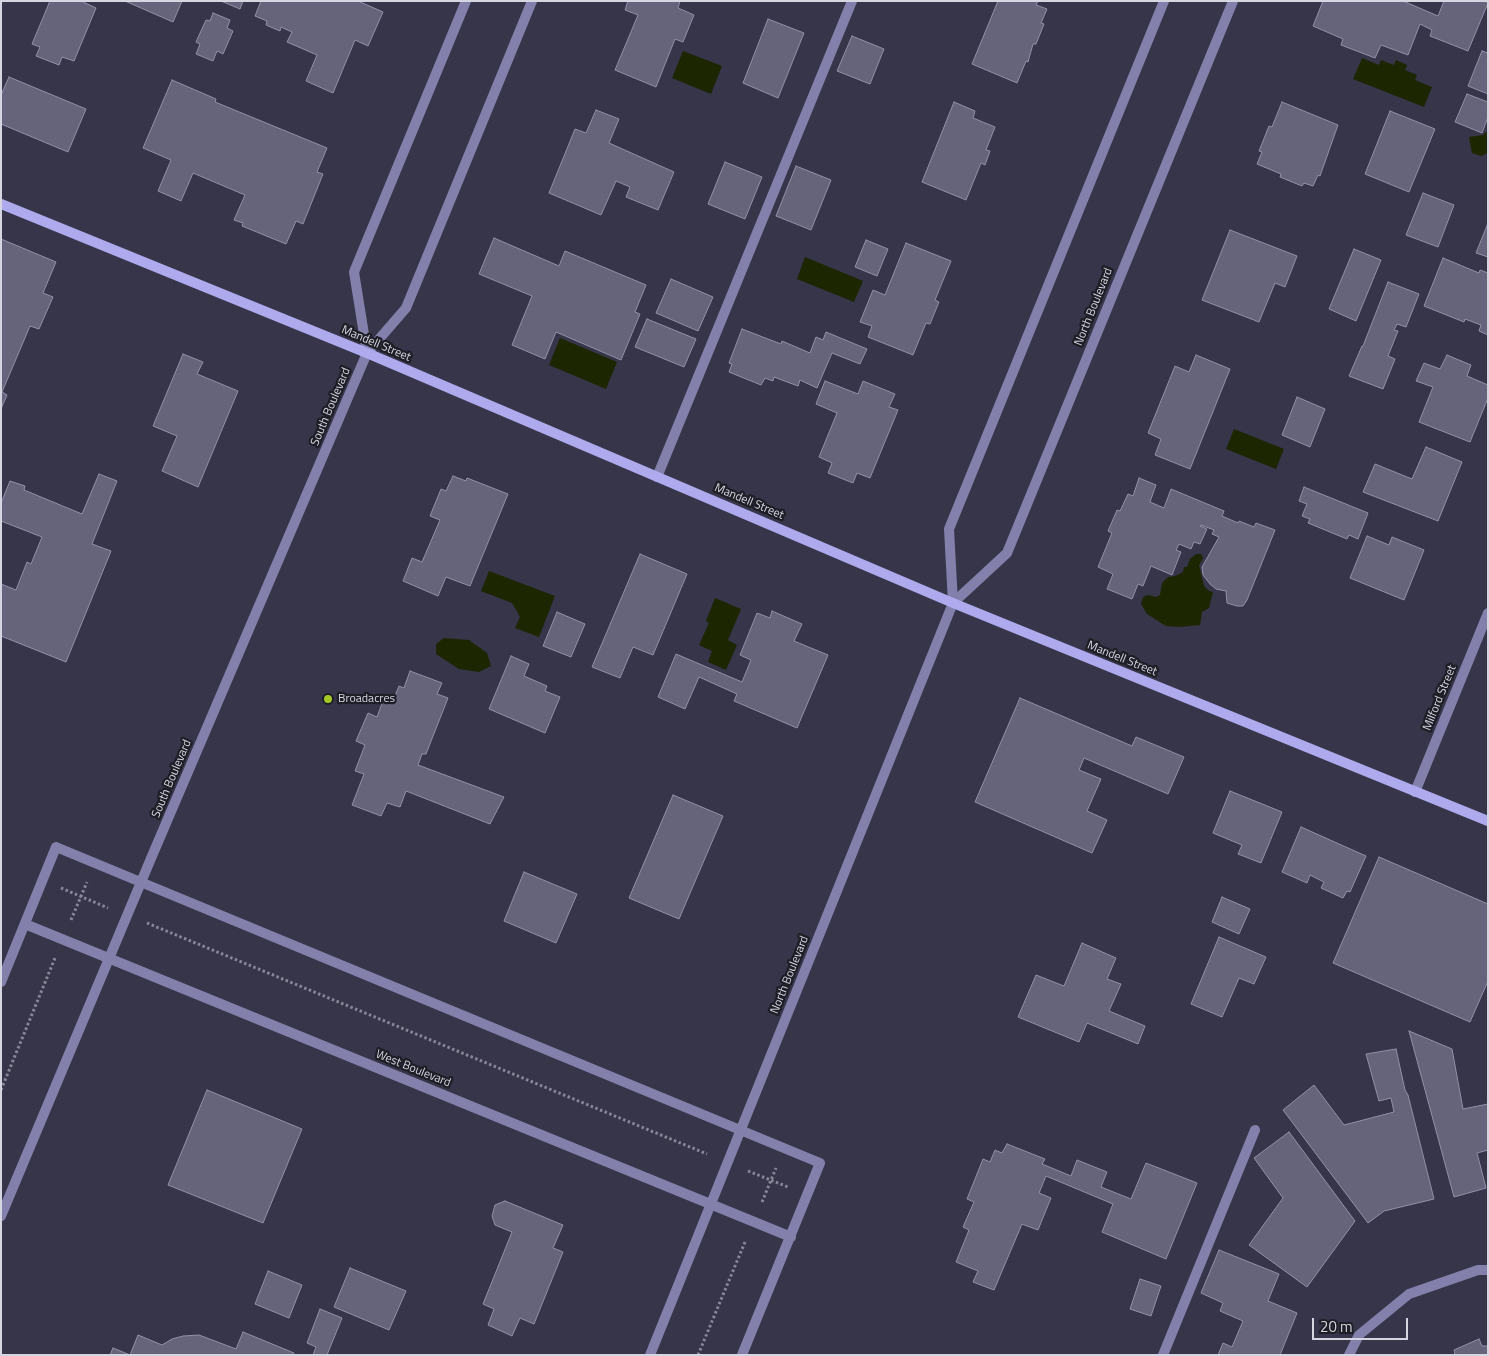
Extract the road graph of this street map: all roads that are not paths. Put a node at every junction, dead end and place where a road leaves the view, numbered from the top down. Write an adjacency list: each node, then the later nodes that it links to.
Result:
1 (466, 1): 7 (street)
2 (532, 1): 7 (street, South Boulevard)
3 (852, 1): 8 (street)
4 (1164, 1): 9 (street, North Boulevard)
5 (1233, 1): 9 (street, North Boulevard)
6 (1, 204): 7 (street, Mandell Street)
7 (367, 353): 8 (street, Mandell Street); 13 (street, South Boulevard)
8 (658, 477): 9 (street, Mandell Street)
9 (952, 604): 11 (street, Mandell Street); 18 (street, North Boulevard)
10 (1488, 613): 11 (street, Milford Street)
11 (1415, 792): 12 (street, Mandell Street)
12 (1488, 821)
13 (141, 882): 14 (street); 15 (street, South Boulevard); 18 (street)
14 (25, 924): 15 (street, West Boulevard); 16 (street)
15 (109, 958): 19 (street, West Boulevard); 20 (street, South Boulevard)
16 (1, 982)
17 (1255, 1130): 25 (street)
18 (741, 1132): 19 (street, North Boulevard); 21 (street)
19 (712, 1204): 21 (street, West Boulevard); 23 (street, North Boulevard)
20 (1, 1216)
21 (791, 1237): 24 (street)
22 (1488, 1270): 26 (street)
23 (650, 1355)
24 (742, 1355)
25 (1163, 1355)
26 (1349, 1355)

